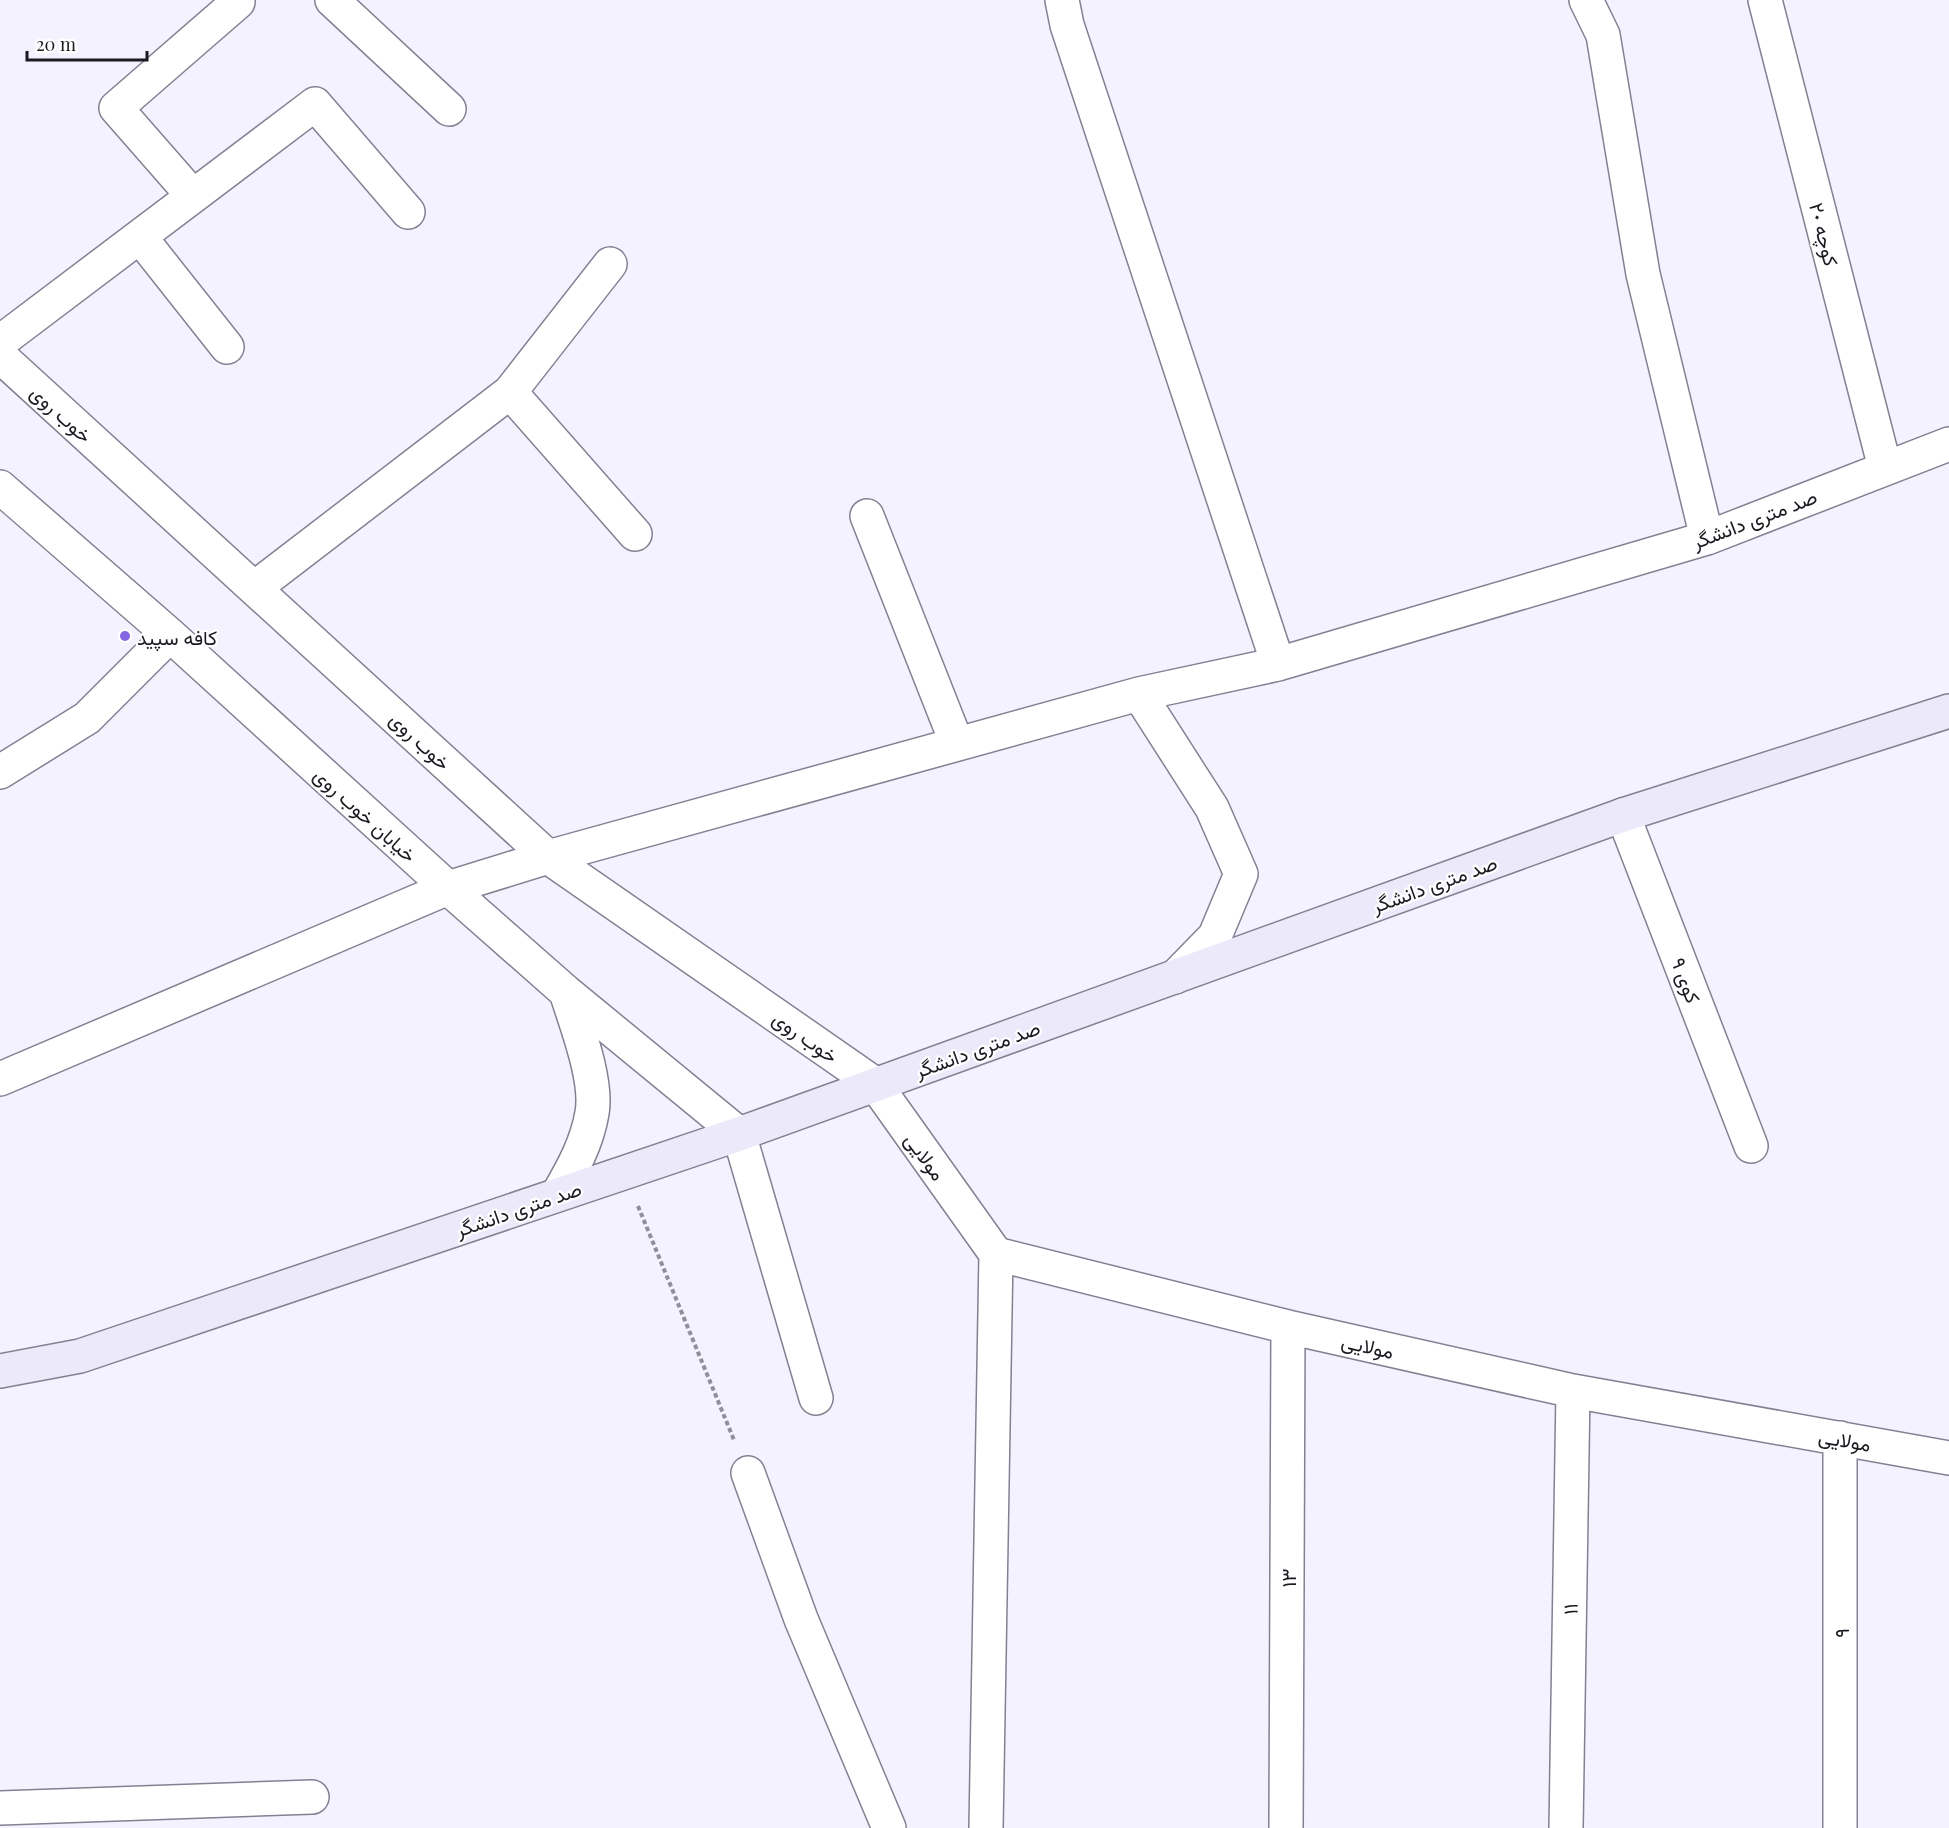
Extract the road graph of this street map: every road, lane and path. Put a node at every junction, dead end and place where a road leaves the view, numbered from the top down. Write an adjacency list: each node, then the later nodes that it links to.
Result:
1 (332, 0): 6 (street)
2 (1062, 0): 23 (street)
3 (1586, 0): 20 (street)
4 (1765, 0): 16 (street, کوچە ٢٠)
5 (238, 2): 7 (street)
6 (449, 109)
7 (193, 196): 8 (street); 9 (street)
8 (408, 212)
9 (140, 237): 11 (street); 12 (street)
10 (610, 264): 14 (street)
11 (0, 342)
12 (226, 347)
13 (0, 356): 21 (street, خوب روی)
14 (510, 392): 19 (street); 21 (street)
15 (1949, 444): 16 (street, صد متری دانشگر)
16 (1885, 468): 20 (street, صد متری دانشگر)
17 (0, 487): 22 (street, خیابان خوب روی)
18 (867, 516): 26 (street)
19 (635, 534)
20 (1707, 538): 23 (street, صد متری دانشگر)
21 (256, 587): 29 (street, خوب روی)
22 (170, 635): 27 (street); 30 (street, خیابان خوب روی)
23 (1278, 664): 24 (street, صد متری دانشگر)
24 (1139, 694): 26 (street, صد متری دانشگر); 31 (street)
25 (1949, 711): 28 (main road, صد متری دانشگر)
26 (957, 744): 29 (street, صد متری دانشگر)
27 (0, 772)
28 (1623, 815): 31 (main road, صد متری دانشگر); 36 (street, کوی ۹)
29 (548, 857): 30 (street, صد متری دانشگر); 34 (street, خوب روی)
30 (448, 888): 32 (street, خیابان خوب روی); 33 (street, صد متری دانشگر)
31 (1175, 977): 34 (main road, صد متری دانشگر)
32 (566, 992): 35 (street, خیابان خوب روی); 38 (street)
33 (0, 1079)
34 (875, 1084): 35 (main road, صد متری دانشگر); 39 (street, مولایی)
35 (738, 1134): 37 (main road, صد متری دانشگر); 43 (street)
36 (1751, 1146)
37 (623, 1172): 38 (main road, صد متری دانشگر); 46 (path)
38 (558, 1194): 41 (main road, صد متری دانشگر)
39 (996, 1254): 40 (street, مولایی); 50 (street)
40 (1288, 1327): 42 (street, مولایی); 51 (street, ۱۳)
41 (0, 1371)
42 (1573, 1391): 44 (street, مولایی); 52 (street, ۱۱)
43 (816, 1398)
44 (1840, 1438): 45 (street, مولایی); 53 (street, ۹)
45 (1949, 1458)
46 (748, 1473): 49 (street)
47 (312, 1797): 48 (street)
48 (0, 1808)
49 (889, 1828)
50 (986, 1828)
51 (1286, 1828)
52 (1566, 1828)
53 (1840, 1828)

